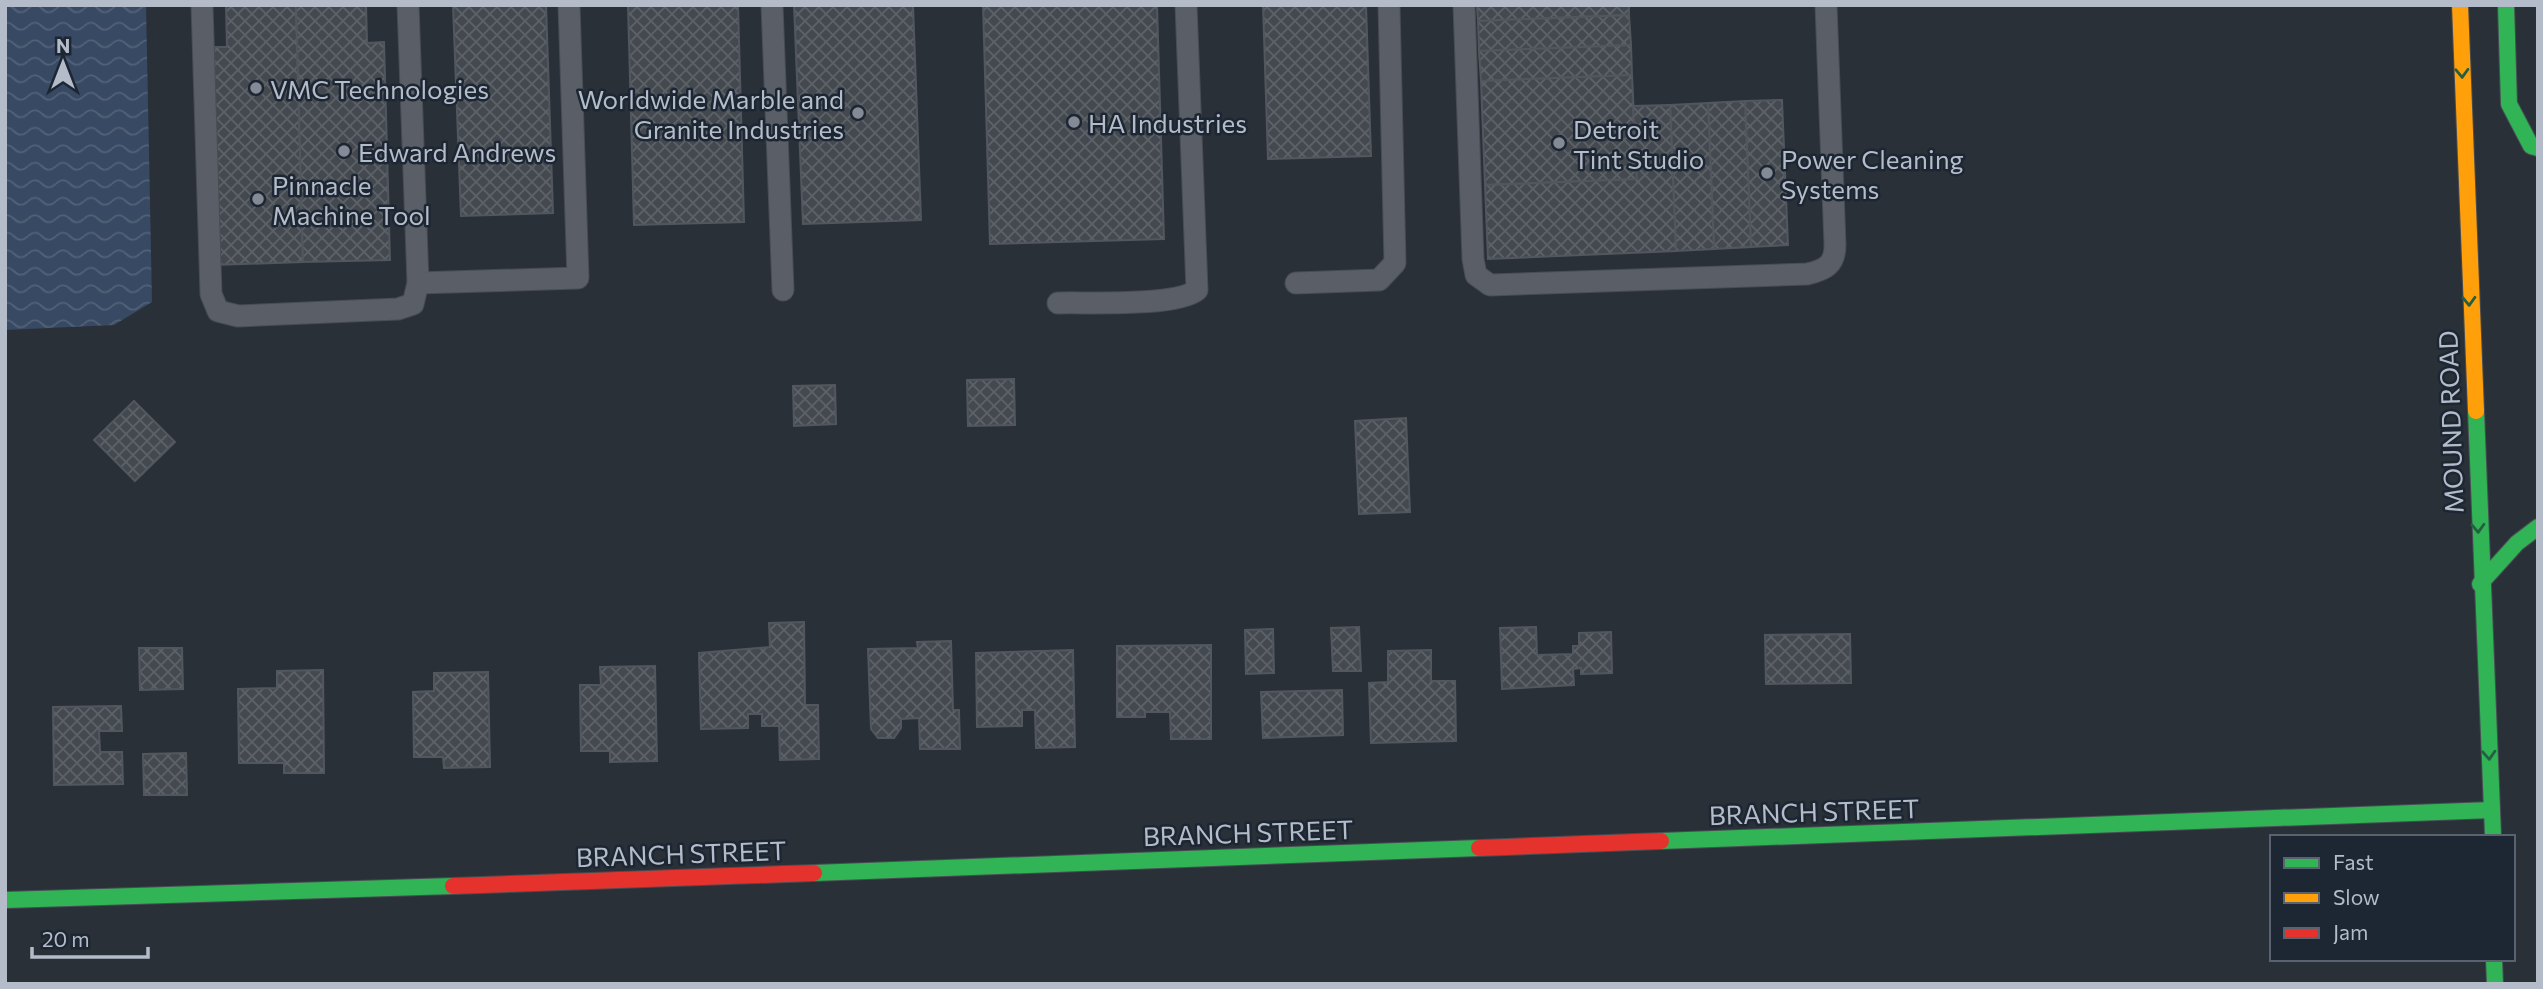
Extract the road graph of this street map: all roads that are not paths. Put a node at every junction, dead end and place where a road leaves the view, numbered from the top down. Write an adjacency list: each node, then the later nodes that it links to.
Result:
1 (202, 5): 12 (lane)
2 (408, 5): 12 (lane)
3 (569, 5): 12 (lane)
4 (772, 5): 14 (lane)
5 (1186, 5): 15 (lane)
6 (1389, 5): 13 (lane)
7 (1464, 5): 8 (lane)
8 (1826, 5)
9 (2460, 5): 17 (street, MOUND ROAD, one-way to 17)
10 (2506, 5): 11 (street)
11 (2538, 148)
12 (418, 282)
13 (1296, 282)
14 (783, 290)
15 (1058, 303)
16 (2538, 527): 17 (street)
17 (2480, 584): 18 (street, MOUND ROAD, one-way to 18)
18 (2492, 810): 19 (street, MOUND ROAD); 20 (street, BRANCH STREET)
19 (2493, 835)
20 (5, 900)
21 (2494, 961): 22 (street)
22 (2495, 984)

